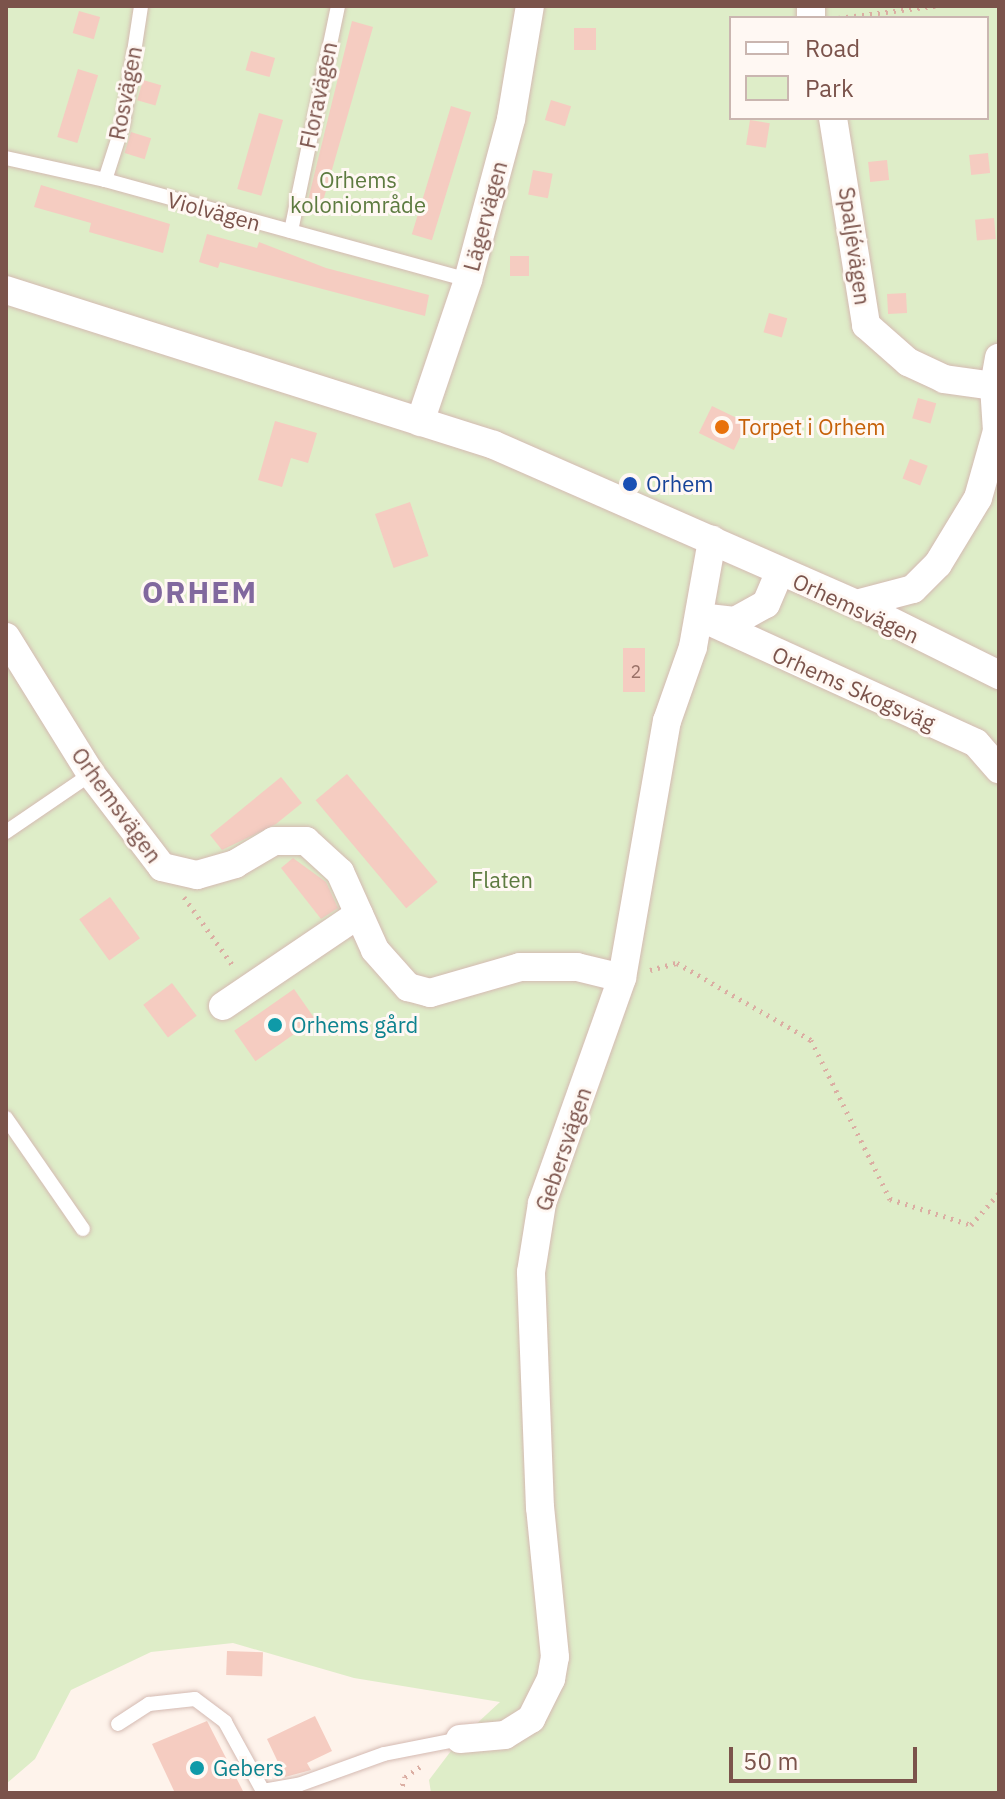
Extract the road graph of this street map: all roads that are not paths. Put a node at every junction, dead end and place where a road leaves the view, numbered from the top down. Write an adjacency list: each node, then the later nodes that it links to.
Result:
1 (141, 6): 6 (lane, Rosvägen)
2 (338, 6): 7 (lane, Floravägen)
3 (530, 6): 8 (street, Lägervägen)
4 (833, 120): 11 (street, Spaljévägen)
5 (6, 158): 6 (lane, Violvägen)
6 (105, 180): 7 (lane, Violvägen)
7 (291, 231): 8 (lane, Violvägen)
8 (468, 280): 12 (street, Lägervägen)
9 (6, 290): 12 (street, Orhemsvägen)
10 (999, 357): 11 (street)
11 (994, 386): 15 (street)
12 (420, 422): 13 (street, Orhemsvägen)
13 (712, 540): 14 (street, Orhemsvägen); 16 (street)
14 (779, 573): 15 (street, Orhemsvägen); 16 (street)
15 (856, 604): 18 (street, Orhemsvägen)
16 (700, 617): 19 (street, Orhems Skogsväg); 23 (street, Gebersvägen)
17 (6, 637): 20 (street, Orhemsvägen)
18 (999, 675)
19 (999, 769)
20 (91, 774): 21 (lane); 22 (street, Orhemsvägen)
21 (6, 832)
22 (359, 914): 23 (street, Orhemsvägen); 24 (street)
23 (622, 978): 28 (street, Gebersvägen)
24 (223, 1006)
25 (6, 1118): 26 (lane)
26 (83, 1229)
27 (118, 1724): 28 (lane)
28 (460, 1739)

